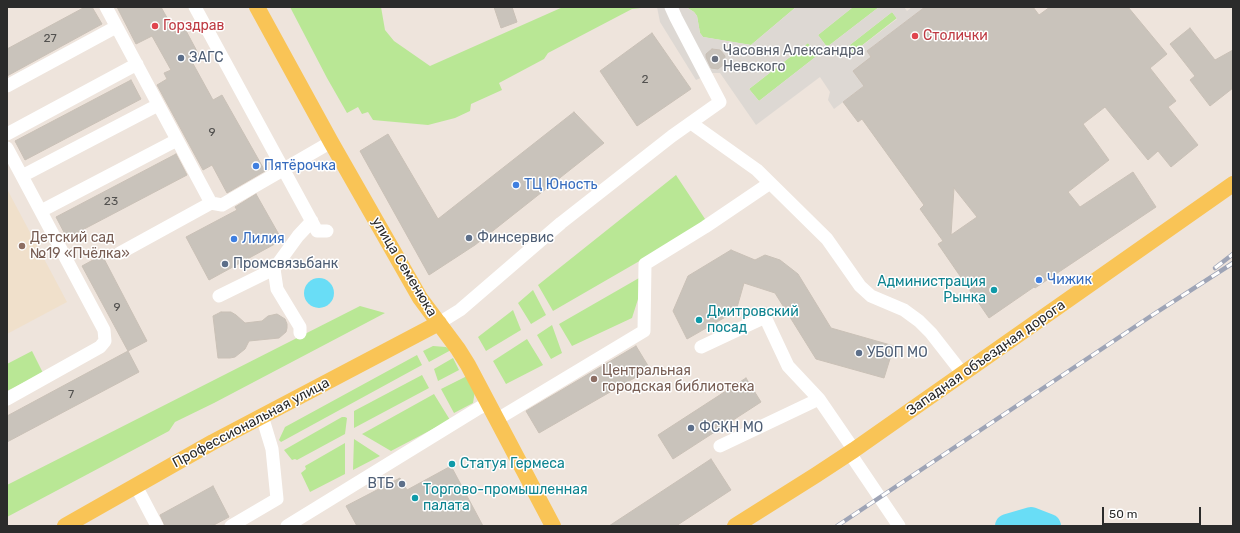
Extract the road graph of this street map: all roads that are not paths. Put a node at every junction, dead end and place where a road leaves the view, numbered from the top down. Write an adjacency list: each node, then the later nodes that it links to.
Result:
1 (106, 7): 5 (street)
2 (195, 7): 14 (street)
3 (257, 7): 12 (main road, улица Семенюка)
4 (671, 7): 9 (street)
5 (116, 27): 6 (street); 7 (street)
6 (137, 64): 8 (street); 10 (street)
7 (7, 86)
8 (158, 105): 11 (street); 15 (street)
9 (691, 123): 16 (street); 25 (street)
10 (7, 134)
11 (177, 140): 18 (street); 19 (street)
12 (330, 142): 14 (street); 25 (main road, улица Семенюка)
13 (7, 148): 15 (street)
14 (283, 168): 18 (street); 20 (street)
15 (22, 176): 19 (street)
16 (770, 183): 28 (street); 33 (street)
17 (1233, 184): 28 (main road, Западная объездная дорога)
18 (211, 203): 22 (street)
19 (41, 211): 29 (street)
20 (312, 222): 21 (street); 23 (street)
21 (327, 231)
22 (120, 253)
23 (274, 269): 24 (street); 26 (street)
24 (219, 296)
25 (439, 323): 31 (main road, улица Семенюка); 32 (main road, Профессиональная улица)
26 (300, 334)
27 (701, 347): 30 (street)
28 (963, 374): 35 (main road, Западная объездная дорога)
29 (7, 399)
30 (819, 399): 34 (street); 35 (street)
31 (488, 404): 33 (main road, улица Семенюка); 40 (street)
32 (262, 416): 36 (main road, Профессиональная улица); 39 (street)
33 (496, 420): 41 (main road, улица Семенюка)
34 (720, 446)
35 (851, 451): 42 (main road, Западная объездная дорога); 43 (street)
36 (136, 486): 37 (main road, Профессиональная улица); 38 (street)
37 (65, 526)
38 (157, 526)
39 (231, 526)
40 (287, 526)
41 (553, 526)
42 (735, 526)
43 (899, 526)

